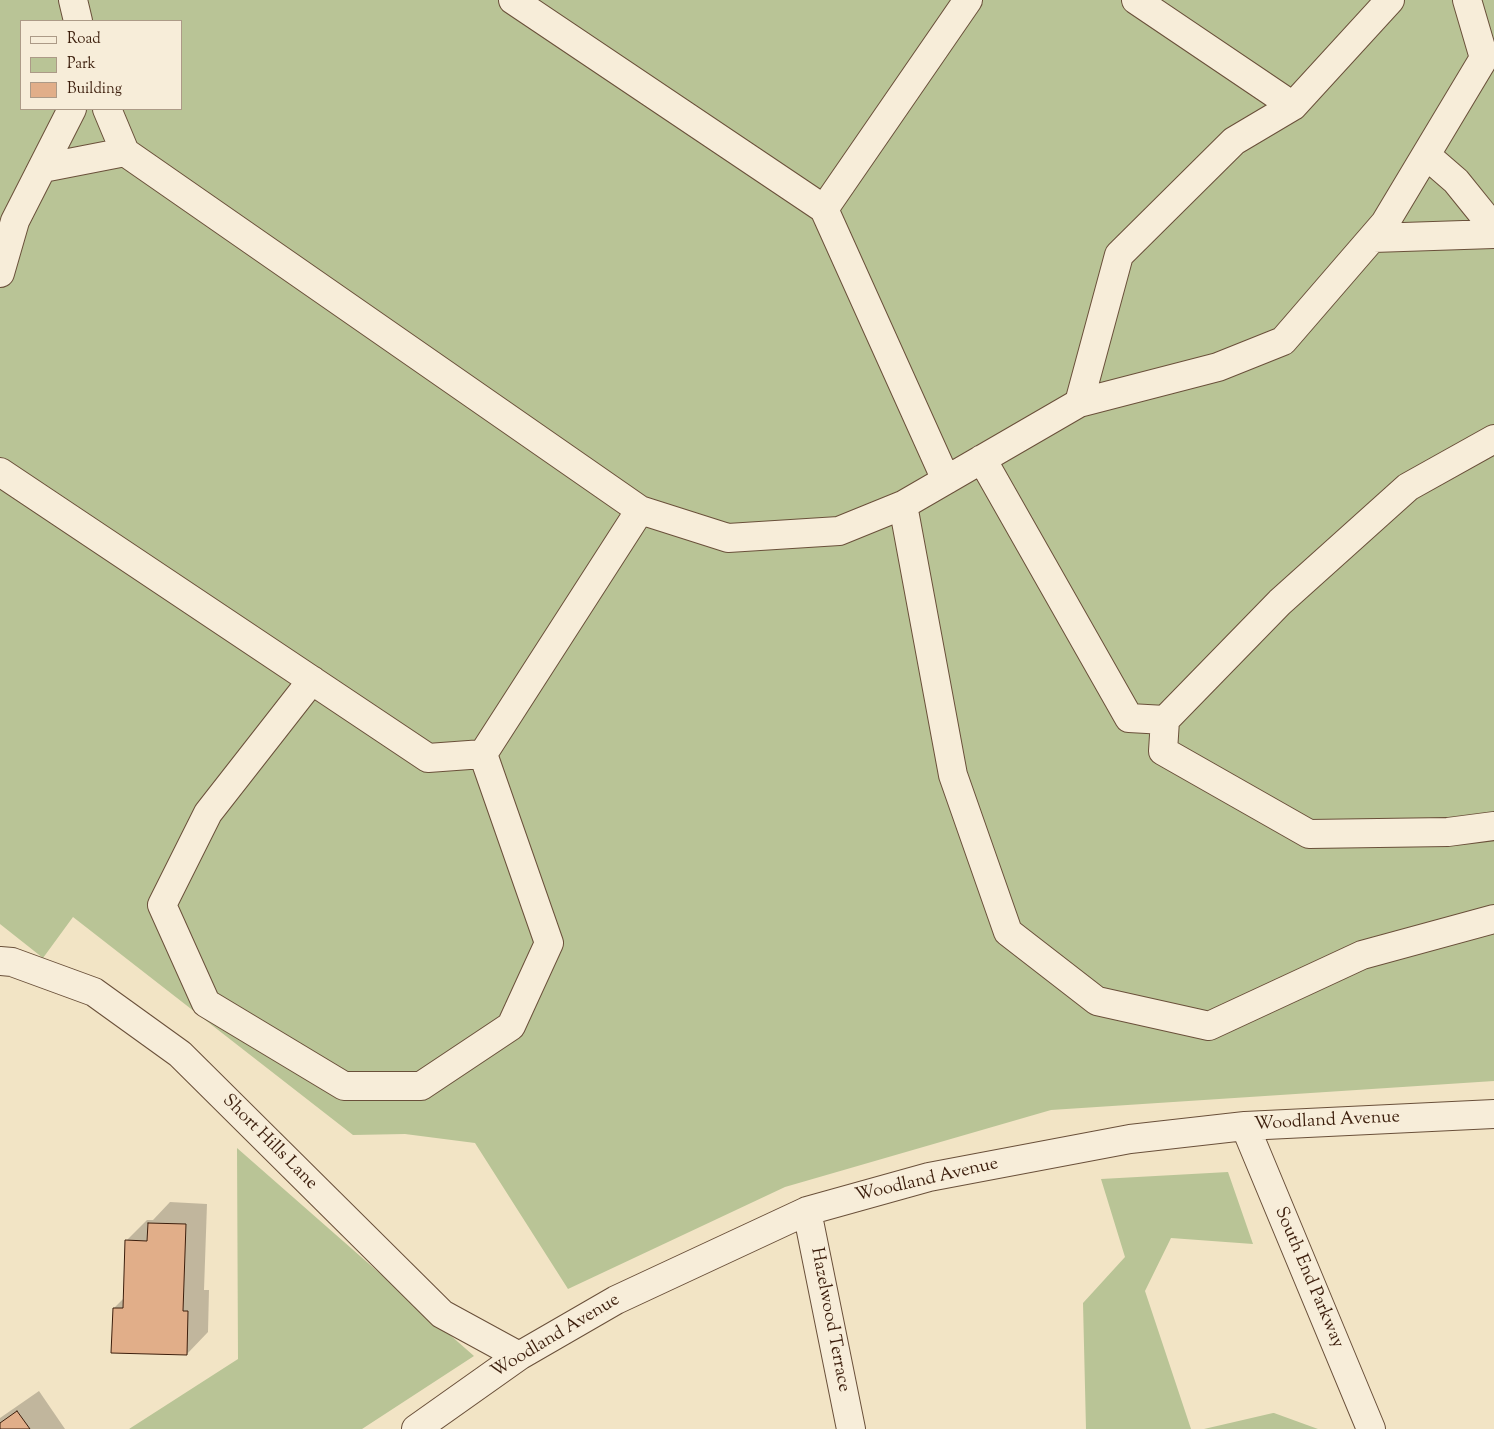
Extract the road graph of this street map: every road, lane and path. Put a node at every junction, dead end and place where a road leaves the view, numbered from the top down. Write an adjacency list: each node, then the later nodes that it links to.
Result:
1 (74, 0): 7 (street)
2 (513, 0): 15 (street)
3 (968, 0): 15 (street)
4 (1136, 0): 9 (street)
5 (1390, 0): 9 (street)
6 (1467, 0): 8 (street)
7 (78, 20)
8 (1489, 62): 13 (street)
9 (1293, 106): 20 (street)
10 (71, 110): 14 (street)
11 (107, 110): 12 (street)
12 (125, 152): 14 (street); 26 (street)
13 (1426, 155): 16 (street); 18 (street)
14 (42, 168): 19 (street)
15 (824, 209): 24 (street)
16 (1494, 228)
17 (1494, 234): 18 (street)
18 (1373, 238): 20 (street)
19 (0, 273)
20 (1079, 403): 22 (street)
21 (1494, 439): 28 (street)
22 (982, 459): 24 (street); 28 (street)
23 (0, 472): 27 (street)
24 (946, 480): 25 (street)
25 (903, 504): 26 (street); 31 (street)
26 (640, 510): 29 (street)
27 (312, 680): 29 (street); 29 (street)
28 (1165, 720): 30 (street)
29 (483, 754)
30 (1494, 826)
31 (1494, 919)
32 (0, 961): 36 (street, Short Hills Lane)
33 (1494, 1114): 34 (street, Woodland Avenue)
34 (1245, 1126): 35 (street, Woodland Avenue); 40 (street, South End Parkway)
35 (807, 1211): 36 (street, Woodland Avenue); 39 (street, Hazelwood Terrace)
36 (519, 1356): 37 (street, Woodland Avenue)
37 (448, 1418): 38 (street, Woodland Avenue)
38 (416, 1429)
39 (851, 1429)
40 (1371, 1429)

